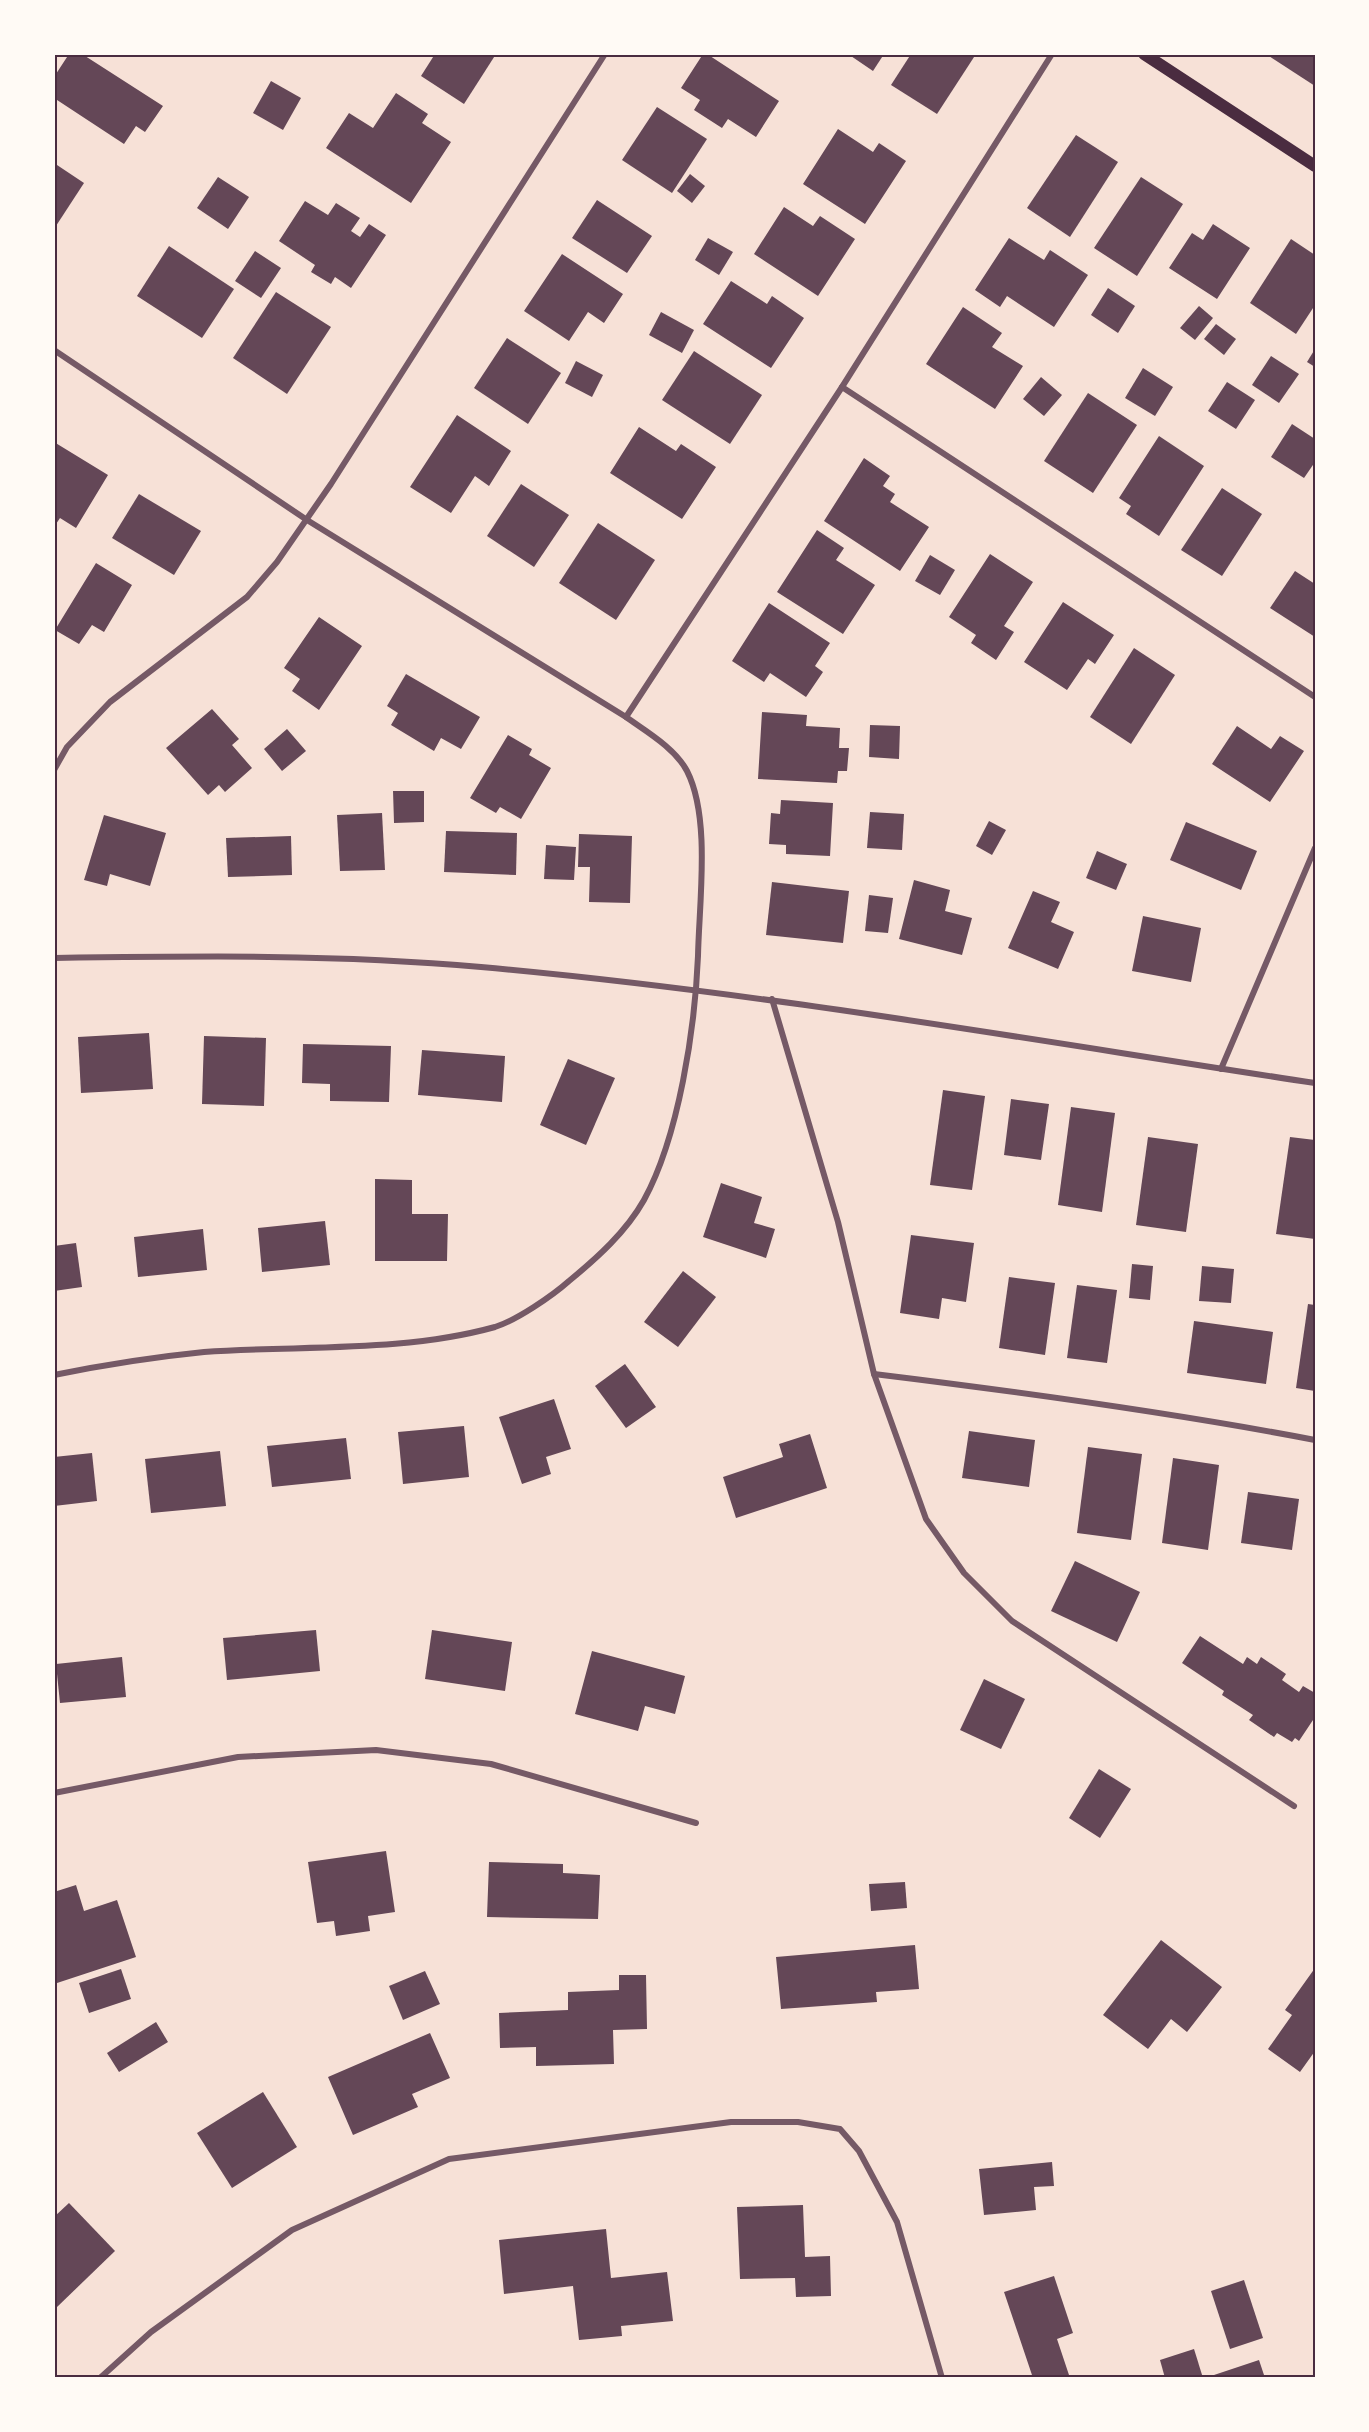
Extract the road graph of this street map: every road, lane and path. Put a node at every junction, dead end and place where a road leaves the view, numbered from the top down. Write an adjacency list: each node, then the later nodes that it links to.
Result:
1 (605, 54): 7 (street)
2 (1052, 54): 6 (street)
3 (1144, 54): 4 (main road)
4 (1315, 166)
5 (54, 350): 7 (street)
6 (842, 387): 8 (street); 9 (street)
7 (307, 520): 9 (street); 10 (street)
8 (1315, 697)
9 (626, 717): 13 (street)
10 (54, 770)
11 (1315, 848): 15 (street)
12 (54, 958): 13 (street)
13 (696, 991): 14 (street); 18 (street)
14 (772, 999): 15 (street); 17 (street)
15 (1221, 1069): 16 (street)
16 (1315, 1083)
17 (874, 1374): 19 (street); 21 (street)
18 (54, 1375)
19 (1315, 1440)
20 (54, 1793): 22 (street)
21 (1294, 1806)
22 (696, 1823)
23 (100, 2378): 24 (street)
24 (942, 2378)

